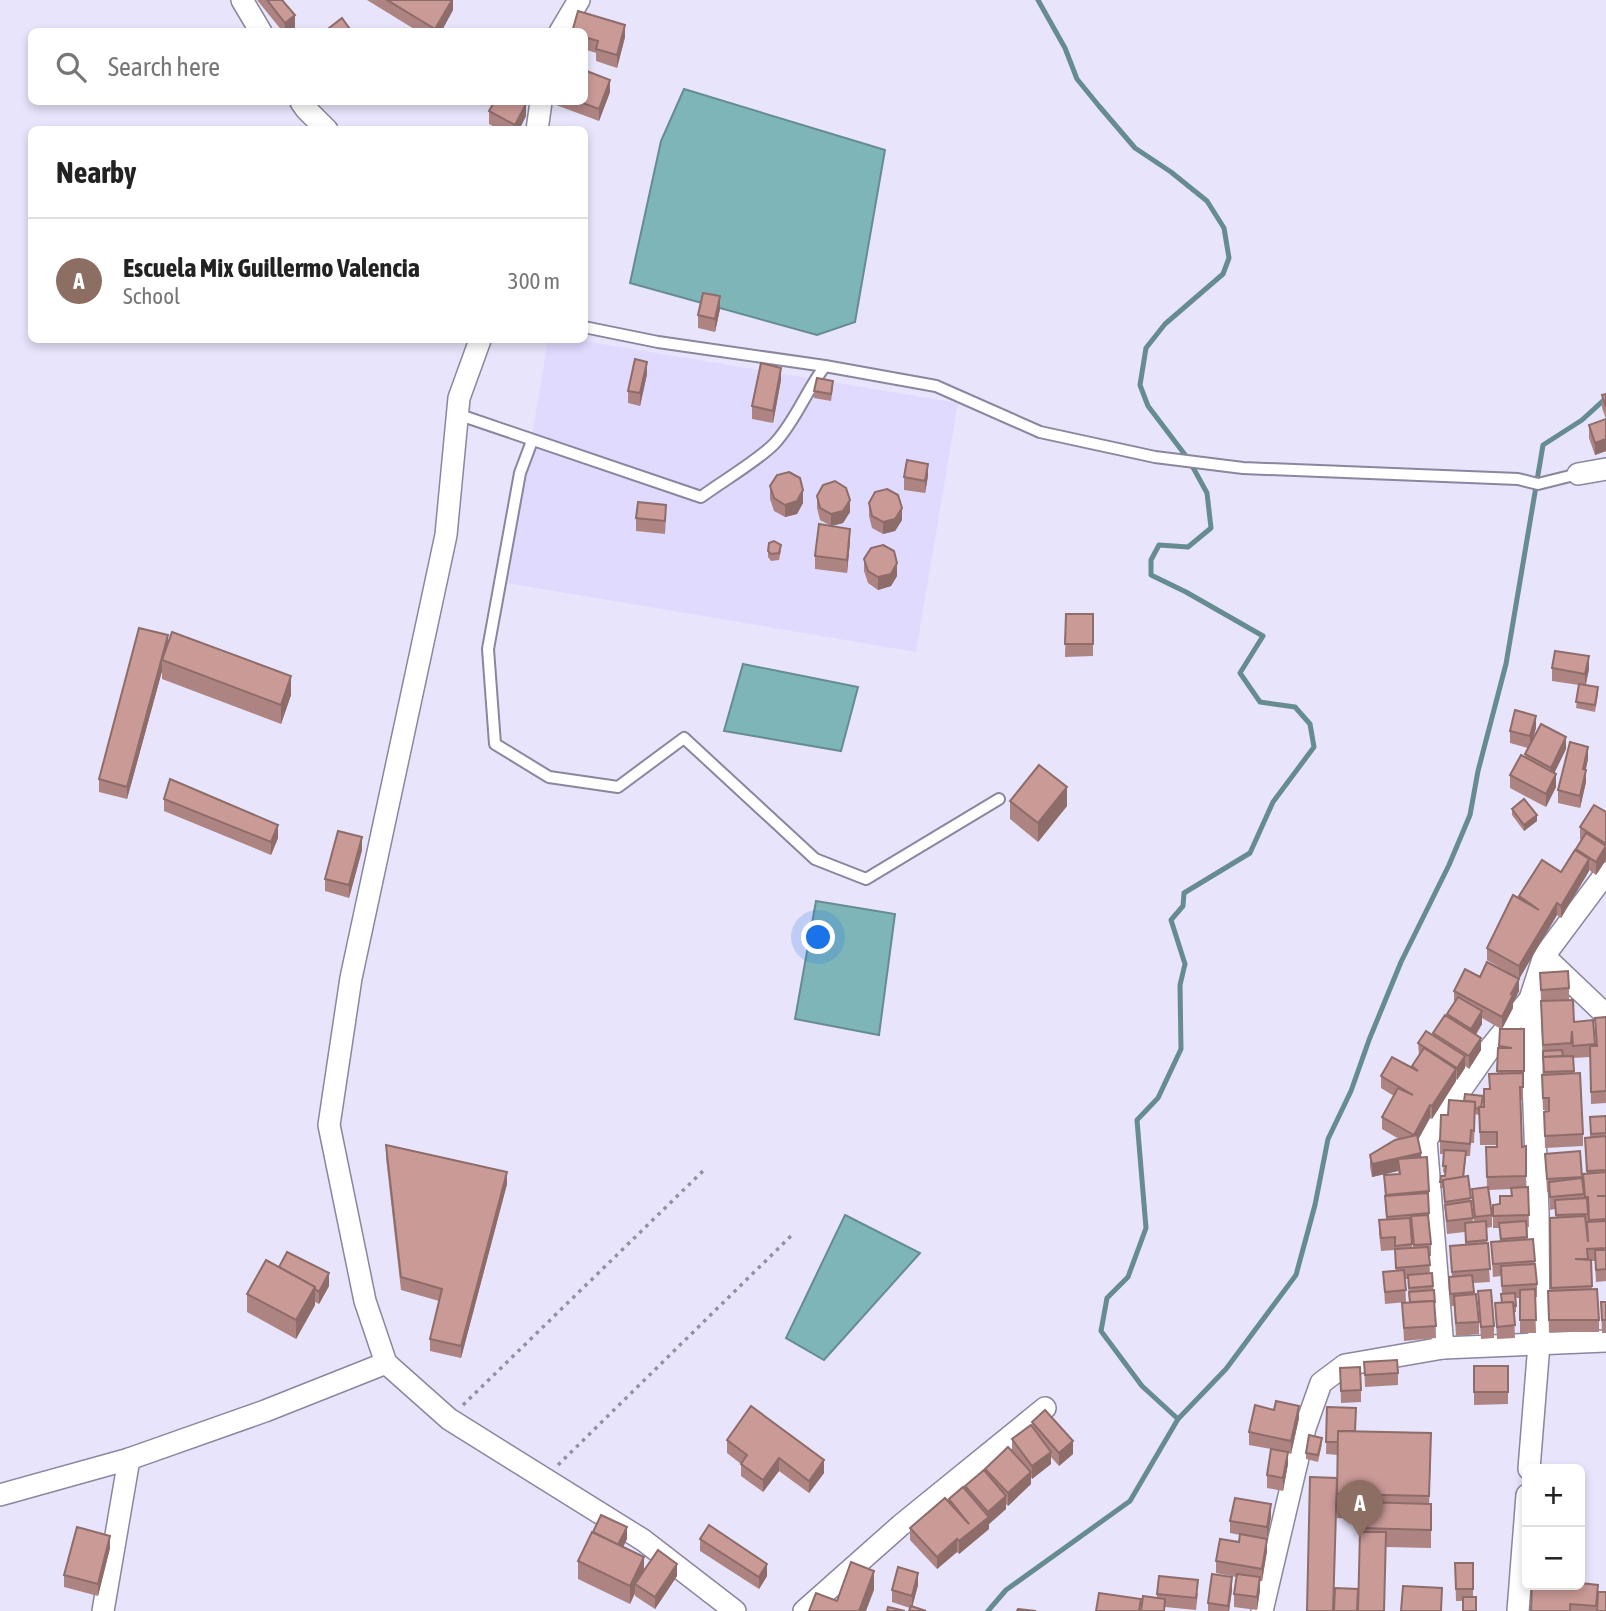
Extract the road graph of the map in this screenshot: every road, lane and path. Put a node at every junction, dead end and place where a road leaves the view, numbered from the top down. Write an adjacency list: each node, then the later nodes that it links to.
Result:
1 (242, 0): 3 (street)
2 (579, 0): 4 (street)
3 (259, 28)
4 (562, 28)
5 (304, 105): 7 (street)
6 (541, 105): 8 (street)
7 (323, 126)
8 (538, 126)
9 (588, 328): 11 (lane)
10 (479, 343): 12 (street)
11 (825, 366): 13 (lane); 15 (lane)
12 (457, 414): 13 (lane); 26 (street)
13 (533, 441): 16 (lane)
14 (1606, 469): 15 (street)
15 (1578, 474)
16 (999, 799)
17 (1606, 873): 18 (street)
18 (1544, 956): 19 (street); 20 (street)
19 (1530, 999): 24 (street); 25 (street)
20 (1606, 1015)
21 (704, 1170): 28 (path)
22 (794, 1233): 31 (path)
23 (1606, 1341): 24 (street)
24 (1539, 1344): 25 (street); 30 (street)
25 (1443, 1348): 37 (street)
26 (386, 1363): 28 (street); 29 (street)
27 (1045, 1408): 36 (street)
28 (449, 1419): 31 (street)
29 (129, 1459): 32 (street); 34 (street)
30 (1529, 1464)
31 (544, 1478): 35 (street)
32 (0, 1495)
33 (1525, 1527): 38 (street)
34 (103, 1611)
35 (735, 1611)
36 (804, 1611)
37 (1262, 1611)
38 (1518, 1611)

